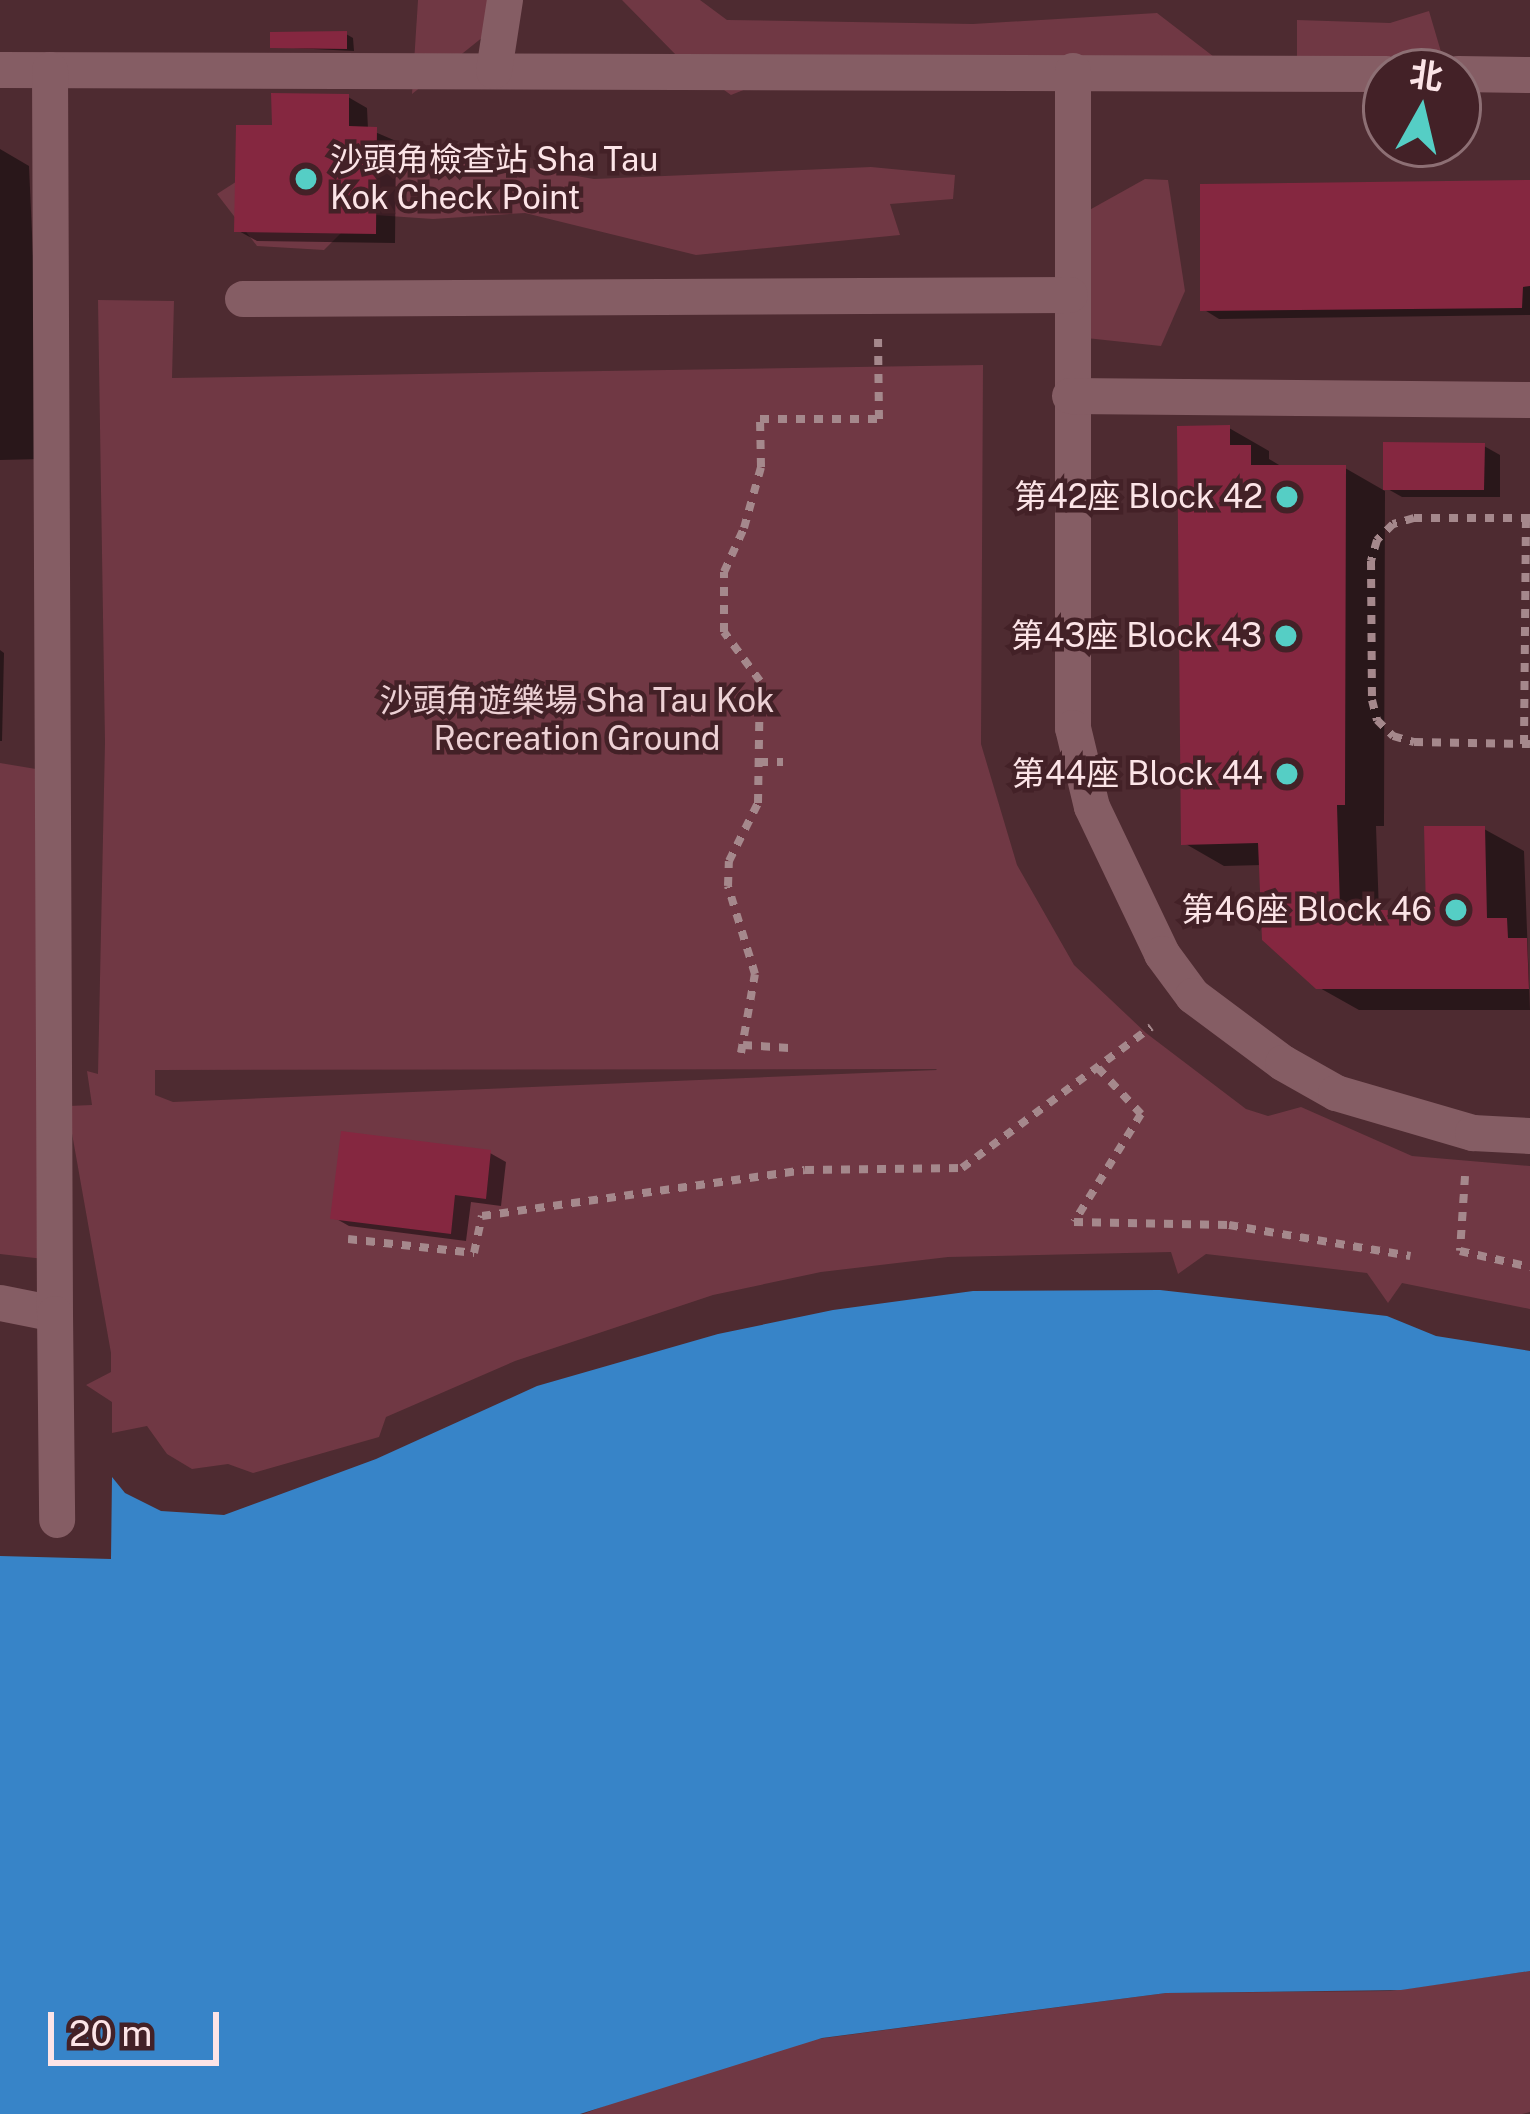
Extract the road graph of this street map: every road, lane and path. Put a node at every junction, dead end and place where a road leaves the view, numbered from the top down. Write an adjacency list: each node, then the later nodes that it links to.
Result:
1 (505, 0): 4 (street)
2 (1, 70): 3 (street)
3 (50, 70): 4 (street); 27 (street)
4 (494, 71): 5 (street)
5 (1073, 71): 6 (street); 9 (street)
6 (1362, 74)
7 (1482, 74): 8 (street)
8 (1530, 75)
9 (1070, 295): 10 (street); 12 (street)
10 (878, 296): 11 (street); 16 (path)
11 (243, 299)
12 (1070, 396): 13 (street); 21 (street)
13 (1530, 400)
14 (1528, 518): 15 (path); 15 (path)
15 (1527, 744)
16 (759, 762): 17 (path); 19 (path)
17 (782, 762)
18 (1151, 1027): 20 (path)
19 (789, 1048)
20 (1098, 1067): 23 (path); 24 (path)
21 (1473, 1133): 22 (street); 25 (path)
22 (1530, 1136)
23 (348, 1240)
24 (1410, 1256)
25 (1530, 1267)
26 (0, 1303): 27 (street)
27 (55, 1314): 28 (street)
28 (57, 1520)

